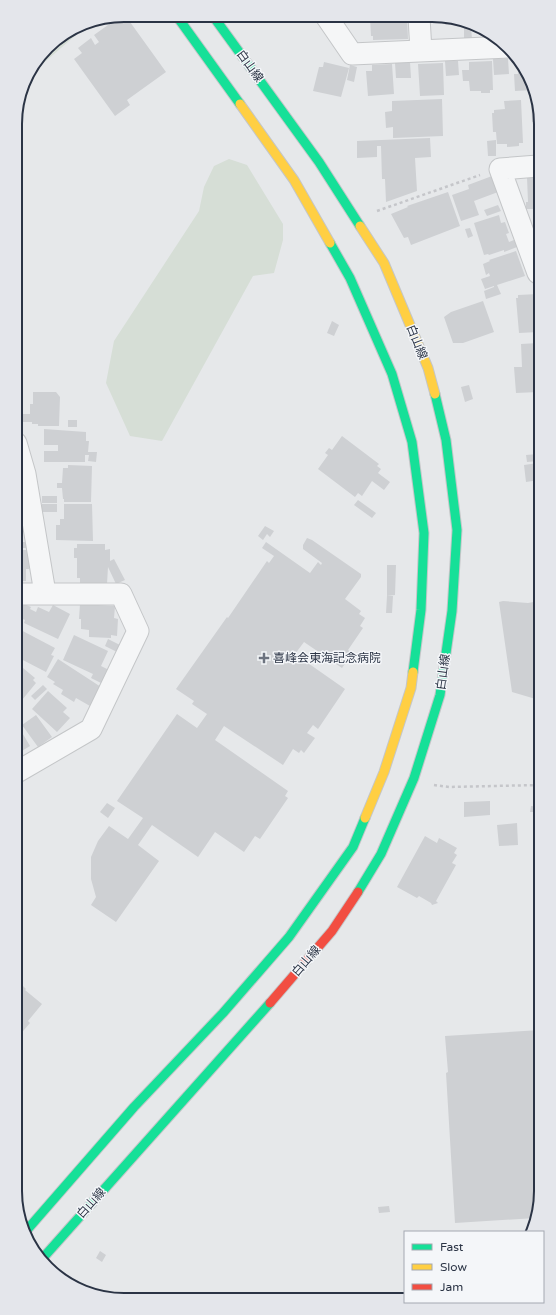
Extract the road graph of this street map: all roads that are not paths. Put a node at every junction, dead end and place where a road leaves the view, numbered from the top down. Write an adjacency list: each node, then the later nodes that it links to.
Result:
1 (181, 22): 13 (street)
2 (218, 22): 14 (street, 白山線)
3 (330, 22): 6 (street)
4 (419, 22): 6 (street)
5 (499, 47): 6 (street)
6 (421, 51)
7 (534, 166): 8 (street)
8 (534, 262)
9 (22, 479): 10 (street)
10 (45, 593): 11 (street); 12 (street)
11 (22, 594)
12 (22, 769)
13 (29, 1228)
14 (45, 1255)

